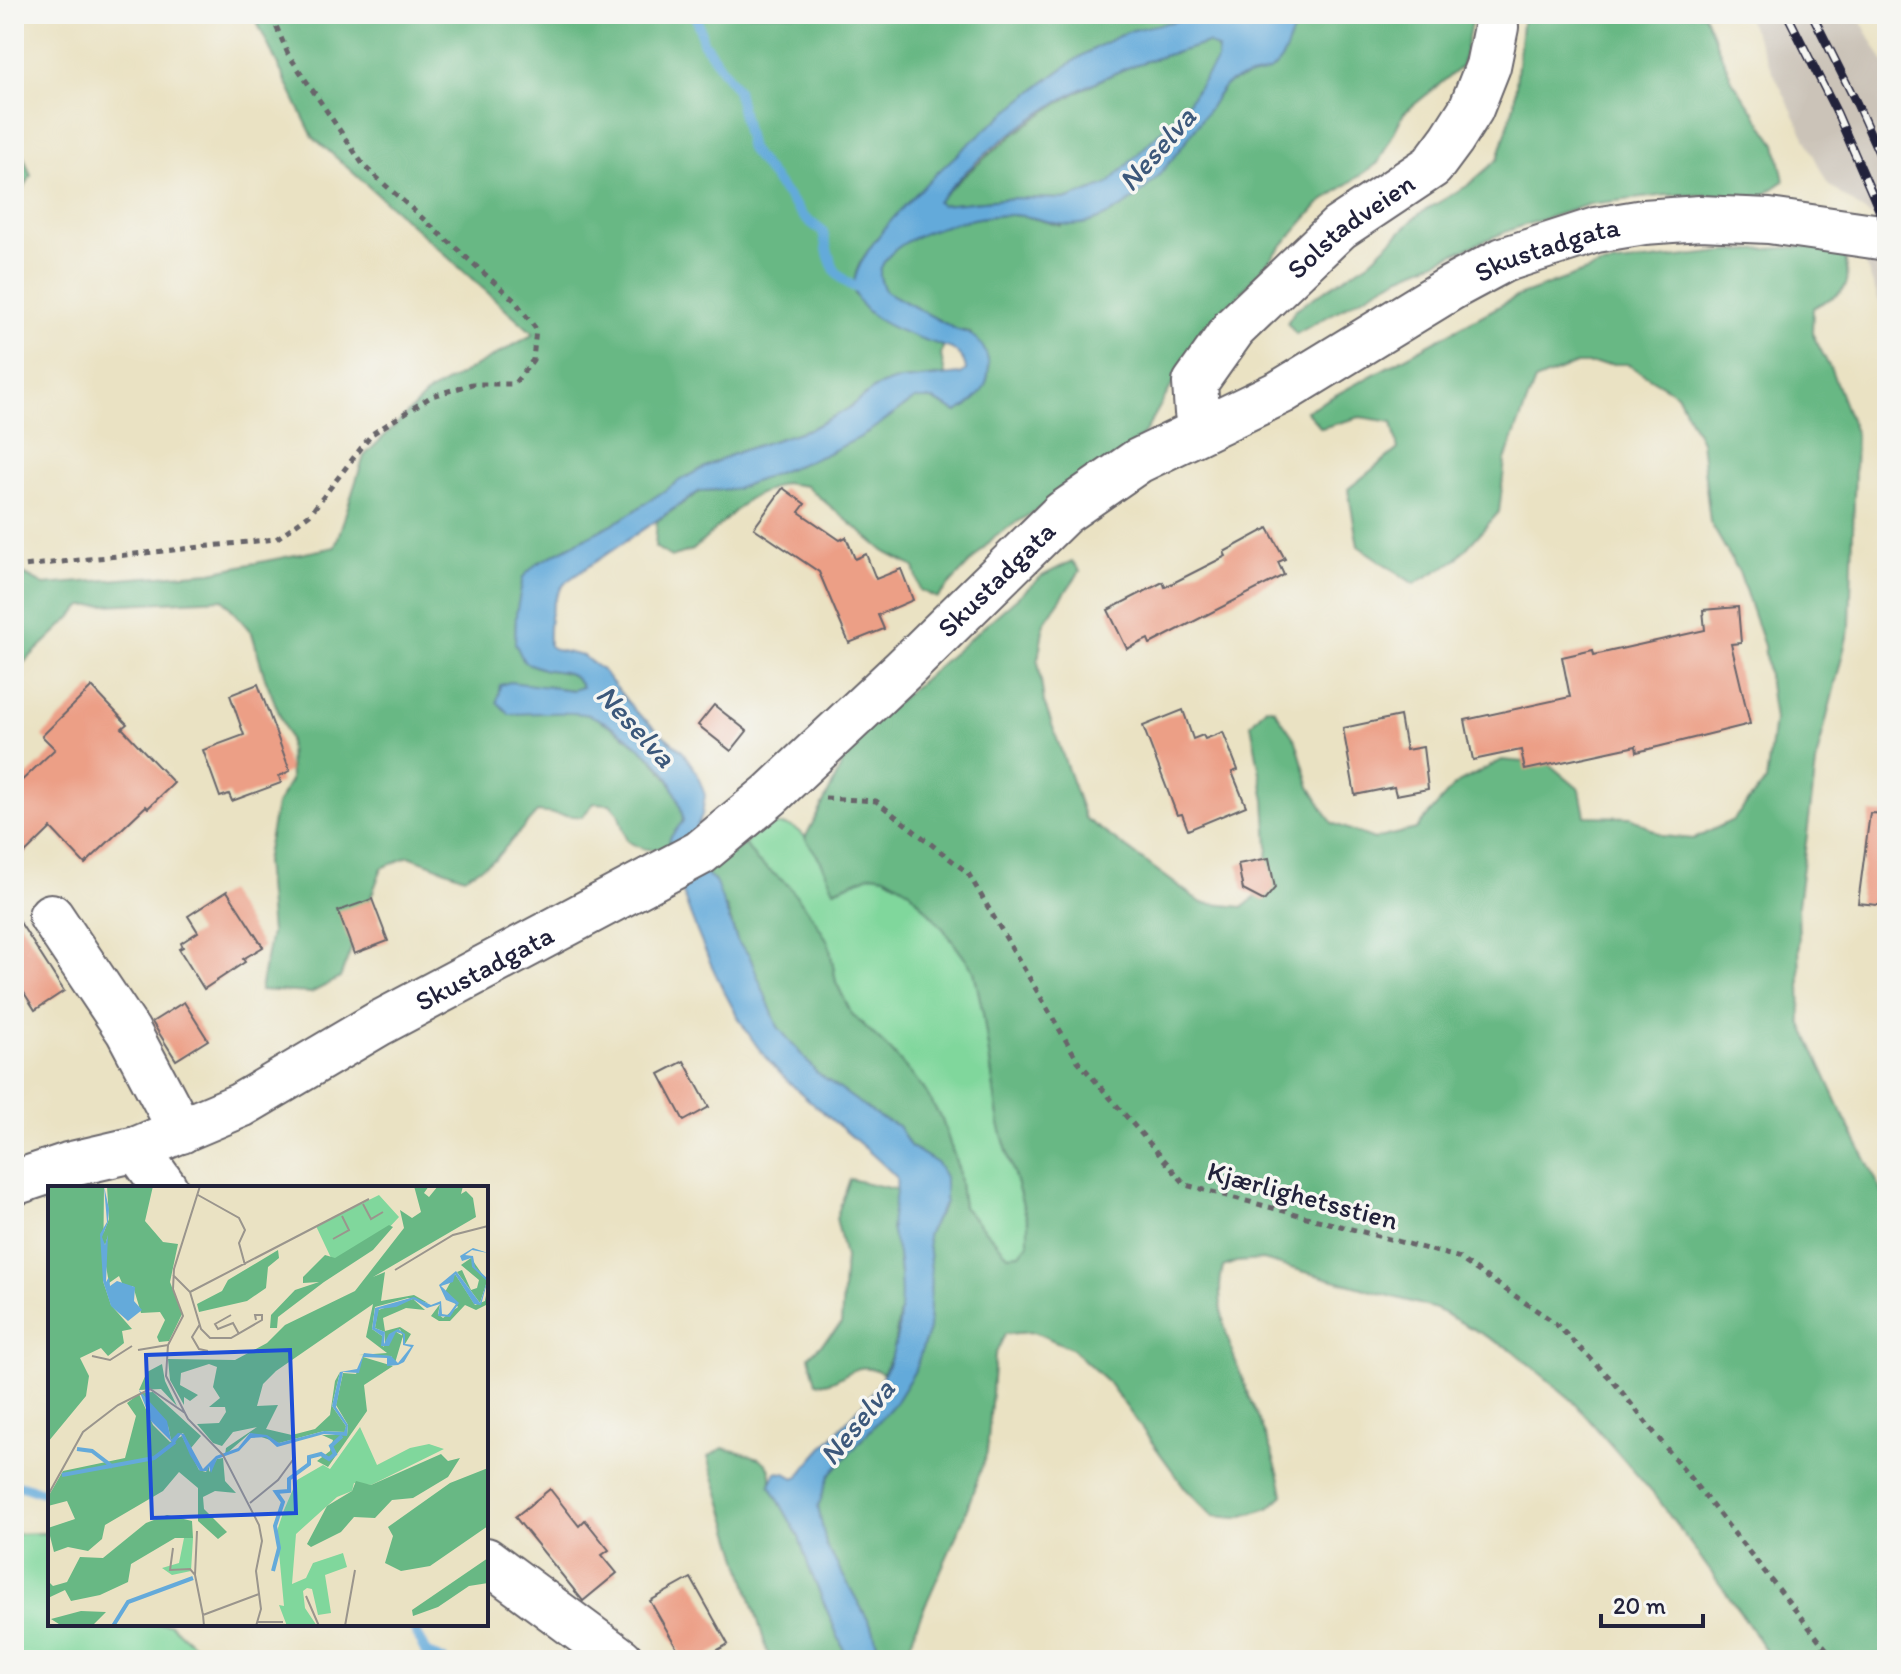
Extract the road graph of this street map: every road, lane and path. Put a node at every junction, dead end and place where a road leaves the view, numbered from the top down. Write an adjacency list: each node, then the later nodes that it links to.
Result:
1 (271, 14): 5 (path)
2 (1495, 14): 4 (street, Solstadveien)
3 (1887, 238): 4 (street, Skustadgata)
4 (1205, 428): 6 (street, Skustadgata)
5 (14, 567)
6 (770, 795): 8 (street, Skustadgata); 14 (path, Kjærlighetsstien)
7 (51, 916): 8 (street)
8 (181, 1131): 9 (street, Skustadgata)
9 (137, 1149): 10 (street, Skustadgata); 11 (street)
10 (14, 1183)
11 (164, 1186)
12 (488, 1561): 13 (street)
13 (621, 1660)
14 (1835, 1660)

